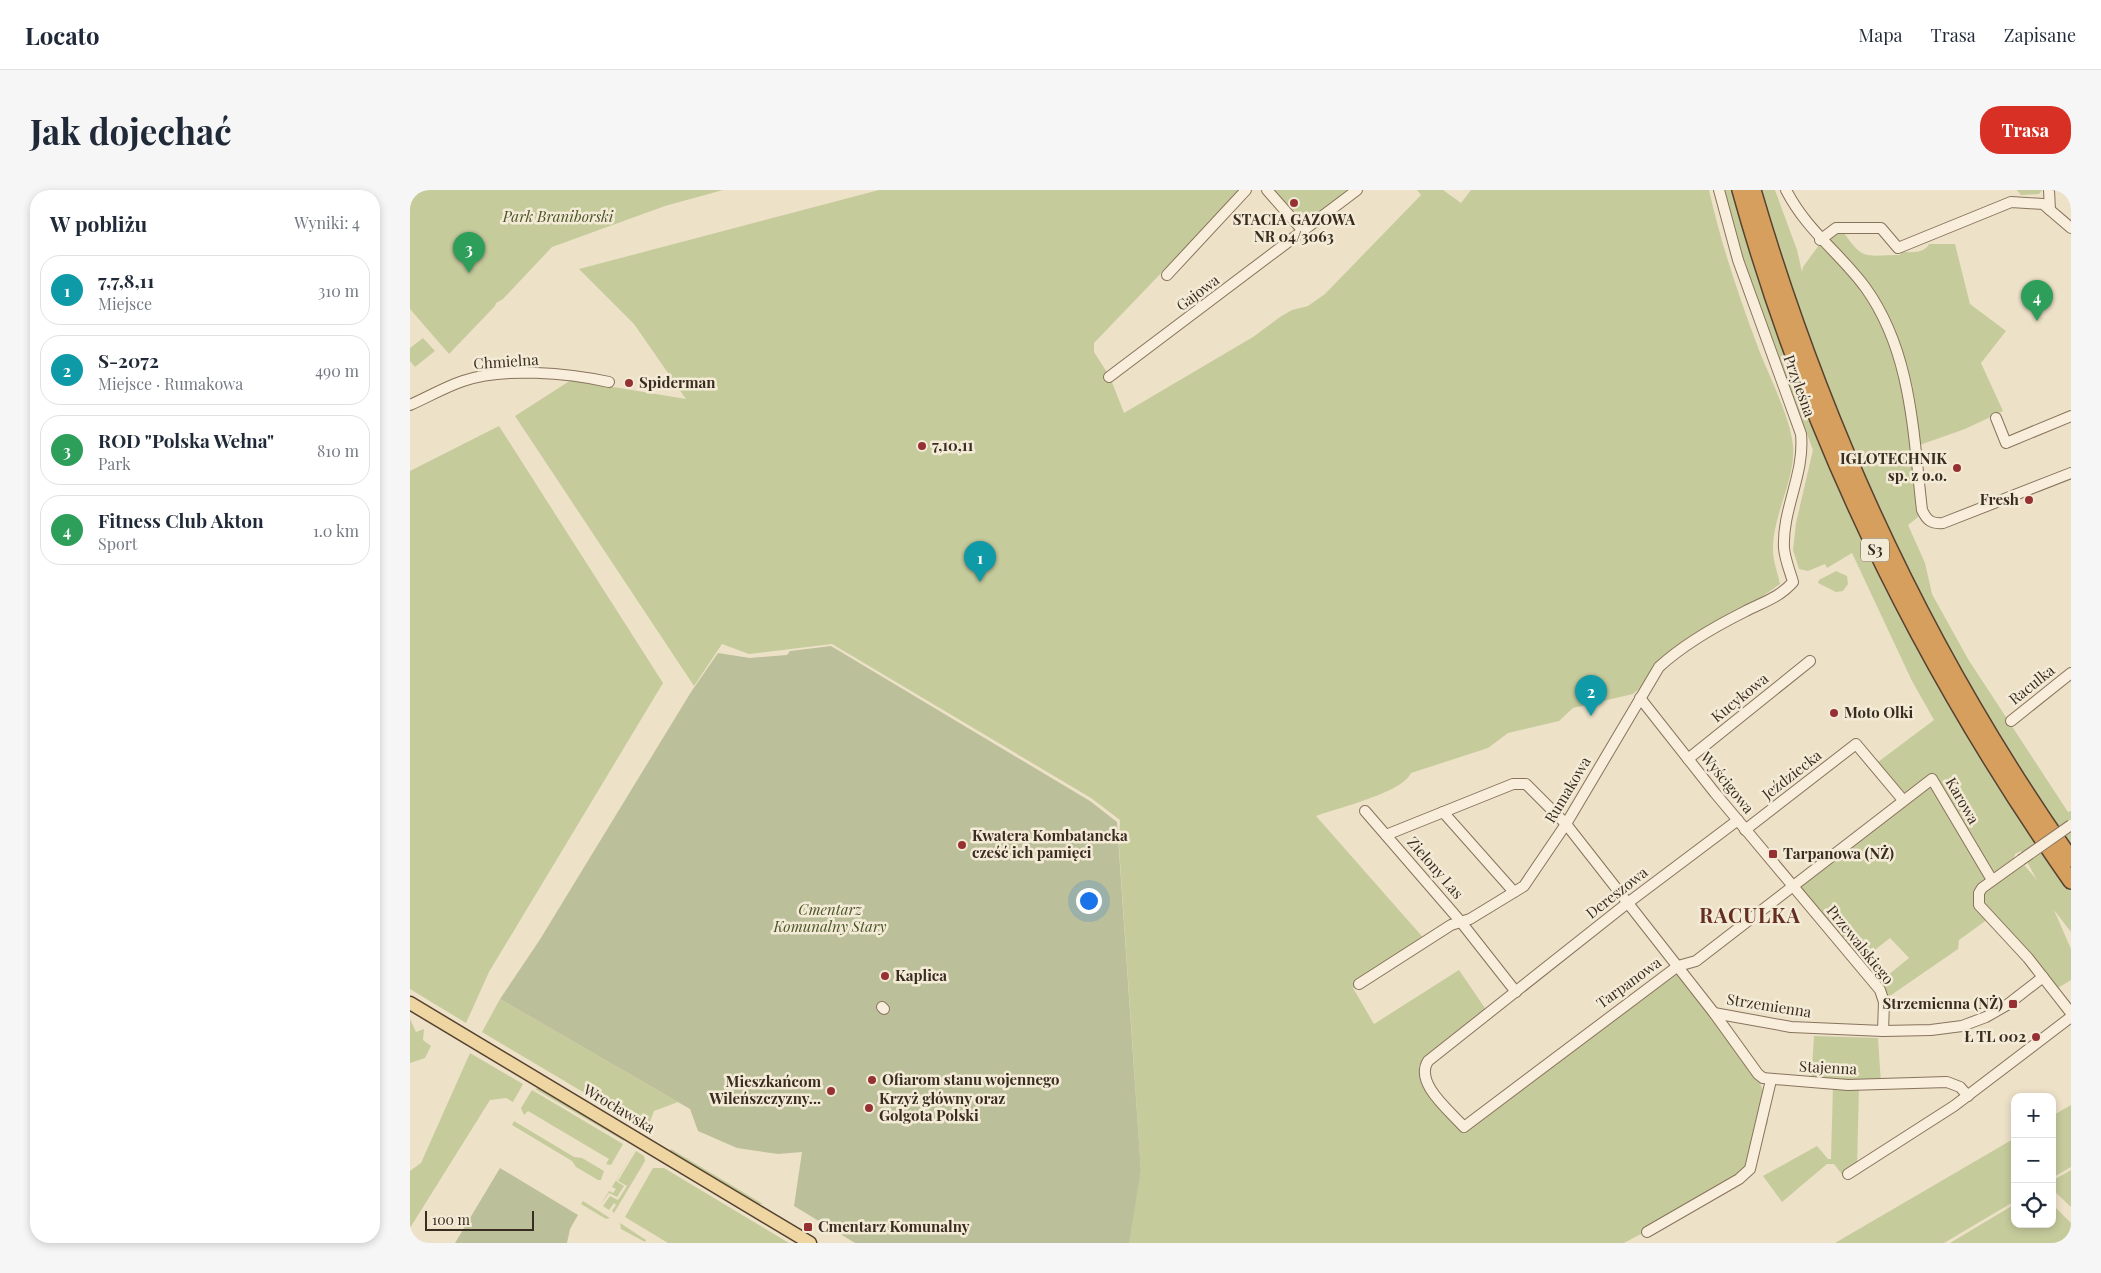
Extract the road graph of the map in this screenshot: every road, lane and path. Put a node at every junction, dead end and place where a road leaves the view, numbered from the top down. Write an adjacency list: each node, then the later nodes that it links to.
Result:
1 (1246, 190): 13 (street)
2 (1267, 190): 11 (street)
3 (1357, 190): 11 (street, Gajowa)
4 (1719, 190): 20 (street, Przyleśna)
5 (1740, 190): 36 (highway, S3)
6 (1753, 190): 34 (highway, S3)
7 (1786, 190): 12 (street)
8 (2049, 190): 9 (street)
9 (2050, 210): 10 (street); 12 (street)
10 (2071, 228)
11 (1304, 232): 14 (street, Gajowa)
12 (1820, 240): 19 (street)
13 (1168, 275)
14 (1109, 378)
15 (610, 382): 16 (street, Chmielna)
16 (410, 405)
17 (2071, 416): 18 (street)
18 (1996, 418)
19 (2071, 473)
20 (1783, 593): 23 (street, Rumakowa)
21 (1810, 660): 25 (street, Kucykowa)
22 (2071, 673): 24 (street, Raculka)
23 (1640, 698): 25 (street, Wyścigowa); 30 (street, Rumakowa)
24 (2011, 721)
25 (1688, 759): 29 (street, Wyścigowa)
26 (1903, 800): 32 (street, Jeździecka); 35 (street, Karowa); 37 (street, Tarpanowa)
27 (1365, 811): 33 (street, Zielony Las)
28 (1443, 812): 30 (street, Zielony Las); 33 (street, Zielony Las); 38 (street)
29 (1738, 820): 32 (street, Wyścigowa); 39 (street, Dereszowa)
30 (1566, 824): 38 (street, Rumakowa); 39 (street, Strzemienna)
31 (2071, 825): 35 (street, bridge)
32 (1745, 830): 37 (street, Wyścigowa)
33 (1386, 835): 40 (street, Zielony Las)
34 (2071, 859)
35 (1992, 880): 42 (street)
36 (2071, 881)
37 (1792, 886): 41 (street, Tarpanowa); 49 (street, Przewalskiego)
38 (1514, 892): 40 (street, Rumakowa)
39 (1628, 903): 41 (street, Strzemienna); 44 (street, Dereszowa)
40 (1462, 922): 43 (street, Rumakowa); 44 (street)
41 (1678, 966): 46 (street, Strzemienna); 50 (street, Tarpanowa)
42 (2043, 977): 47 (street); 49 (street, Strzemienna)
43 (1359, 984)
44 (1516, 992): 50 (street, Dereszowa)
45 (410, 1003): 55 (main road, Wrocławska)
46 (1714, 1013): 49 (street, Strzemienna); 51 (street)
47 (2071, 1013)
48 (2071, 1017): 52 (street)
49 (1883, 1031)
50 (1428, 1061)
51 (1771, 1080): 52 (street, Stajenna); 54 (street)
52 (1968, 1096): 53 (street)
53 (1848, 1174)
54 (1646, 1232)
55 (810, 1243)

